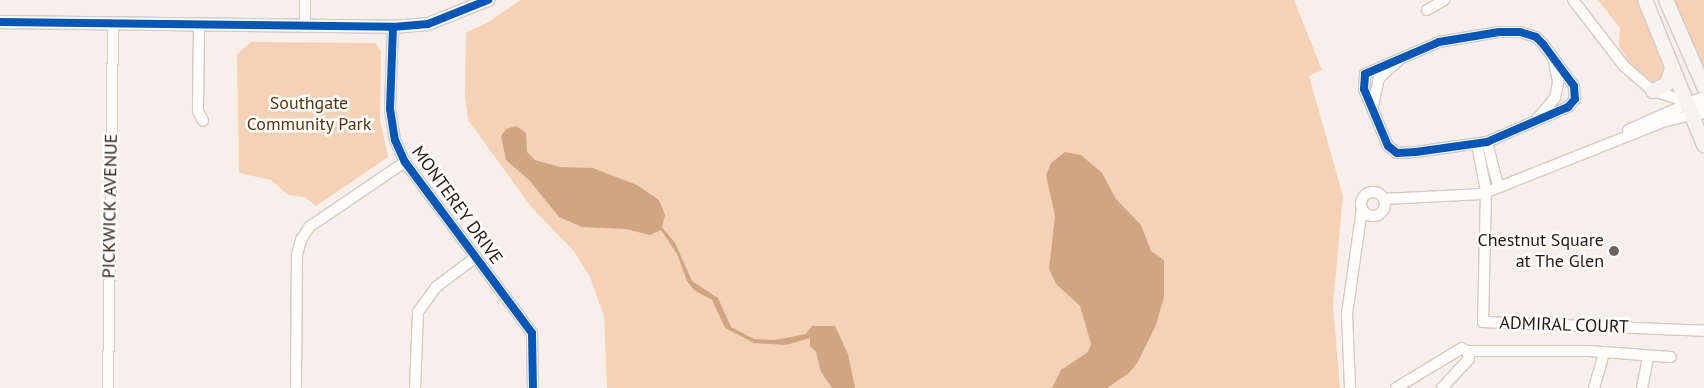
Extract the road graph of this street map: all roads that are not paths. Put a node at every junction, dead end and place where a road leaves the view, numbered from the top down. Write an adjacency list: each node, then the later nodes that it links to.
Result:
1 (305, 0): 11 (street)
2 (488, 0): 12 (street)
3 (1444, 0): 7 (street)
4 (1573, 0): 16 (street)
5 (1645, 0): 14 (main road)
6 (1666, 0): 15 (main road)
7 (1427, 10)
8 (0, 22): 9 (street)
9 (113, 24): 10 (street); 35 (street, PICKWICK AVENUE)
10 (200, 25): 11 (street); 20 (street)
11 (305, 27): 12 (street)
12 (393, 27): 24 (street, MONTEREY DRIVE)
13 (1552, 56): 21 (street); 21 (street); 22 (street)
14 (1672, 68): 16 (main road); 19 (main road)
15 (1704, 86)
16 (1653, 91): 19 (street)
17 (1704, 98): 19 (street)
18 (1704, 107): 19 (street)
19 (1694, 110): 23 (main road); 25 (street)
20 (203, 121)
21 (1534, 122): 22 (street)
22 (1482, 143): 25 (street); 26 (street, ADMIRAL COURT)
23 (1704, 145)
24 (405, 162): 29 (street, MONTEREY DRIVE); 36 (street)
25 (1498, 186): 26 (street)
26 (1486, 192): 27 (street); 30 (street, ADMIRAL COURT)
27 (1384, 199): 28 (street); 28 (street)
28 (1362, 209): 39 (street)
29 (476, 257): 37 (street); 38 (street, MONTEREY DRIVE)
30 (1704, 331)
31 (1467, 351): 32 (street); 40 (street); 41 (street)
32 (1604, 352): 33 (street); 42 (street)
33 (1648, 357): 34 (street); 43 (street)
34 (1671, 357)
35 (108, 388)
36 (296, 388)
37 (415, 388)
38 (533, 388)
39 (1350, 388)
40 (1396, 388)
41 (1442, 388)
42 (1594, 388)
43 (1642, 388)

